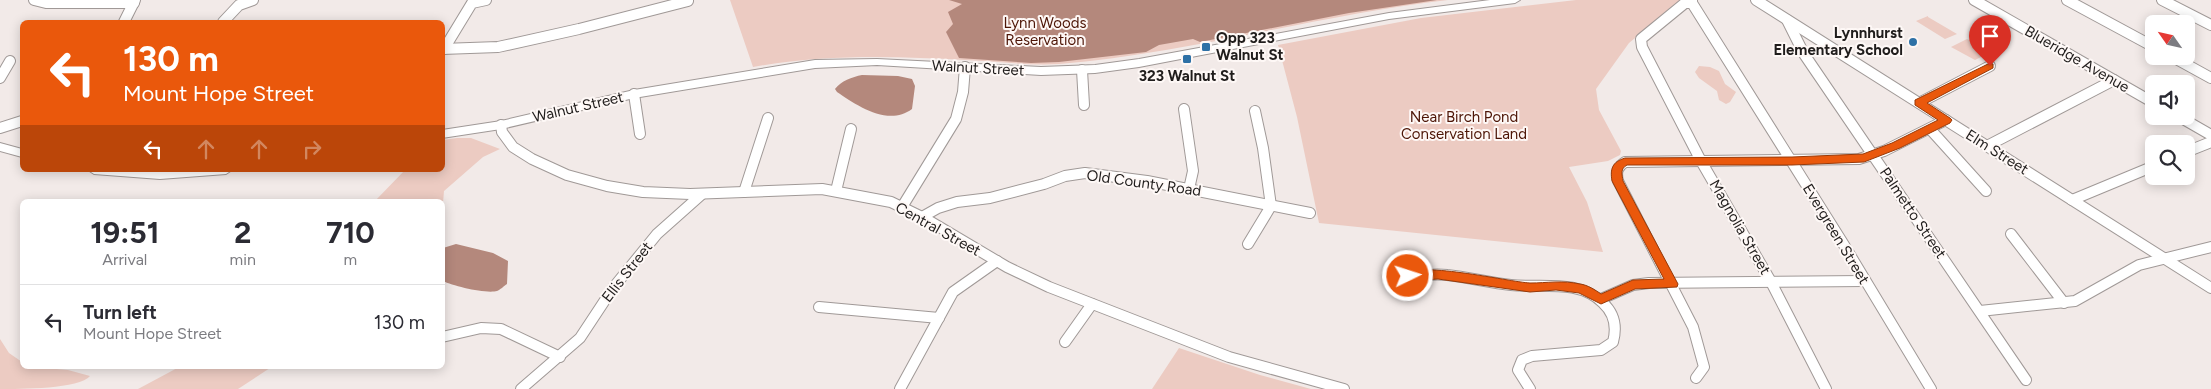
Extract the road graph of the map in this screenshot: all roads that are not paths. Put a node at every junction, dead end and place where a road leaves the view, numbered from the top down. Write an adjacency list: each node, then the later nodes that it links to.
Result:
1 (34, 0): 10 (street)
2 (253, 0): 14 (street)
3 (486, 0): 11 (street)
4 (1515, 0): 24 (main road, Walnut Street)
5 (1756, 0): 15 (street, Elm Street)
6 (1974, 0): 27 (street, Blueridge Avenue)
7 (2067, 0): 17 (street)
8 (2162, 0): 16 (street)
9 (688, 1): 19 (street)
10 (134, 2): 13 (street)
11 (471, 2): 18 (street)
12 (1692, 2): 51 (street, Evergreen Street); 52 (street, Magnolia Street)
13 (125, 20)
14 (225, 20)
15 (1787, 20): 30 (street, Elm Street); 50 (street, Palmetto Street)
16 (2211, 25)
17 (2145, 42)
18 (445, 46)
19 (445, 49)
20 (10, 61): 25 (street)
21 (2187, 65): 26 (street)
22 (1990, 66): 30 (street)
23 (965, 67): 24 (main road, Walnut Street); 28 (main road, Walnut Street); 63 (street)
24 (1082, 70): 31 (street)
25 (0, 78)
26 (2211, 78)
27 (2114, 80): 29 (street, Blueridge Avenue); 46 (street)
28 (634, 94): 37 (main road, Walnut Street); 43 (street)
29 (2145, 97)
30 (1919, 103): 35 (street, Elm Street)
31 (1084, 105)
32 (1184, 109): 56 (street)
33 (1254, 111): 62 (street)
34 (768, 118): 58 (street)
35 (1946, 120): 41 (street); 46 (street, Elm Street)
36 (20, 122): 39 (street)
37 (501, 125): 42 (main road, Walnut Street); 60 (street, Central Street)
38 (2194, 125): 44 (street)
39 (0, 128)
40 (852, 129): 57 (street)
41 (1930, 129): 50 (street); 59 (street)
42 (445, 134)
43 (640, 134)
44 (2211, 135)
45 (2211, 142): 48 (street)
46 (1987, 146): 61 (street, Elm Street)
47 (0, 147): 49 (main road)
48 (2195, 148)
49 (20, 152)
50 (1874, 155): 51 (street); 80 (street, Palmetto Street)
51 (1792, 161): 52 (street); 72 (street, Evergreen Street)
52 (1702, 162): 73 (street, Magnolia Street); 74 (street)
53 (2145, 170): 61 (street)
54 (120, 172): 55 (main road)
55 (180, 172)
56 (1188, 189): 62 (street, Old County Road); 65 (street, Old County Road)
57 (836, 191): 58 (street, Central Street); 63 (street, Central Street)
58 (744, 192): 60 (street, Central Street)
59 (1986, 192)
60 (702, 194): 84 (street, Ellis Street)
61 (2072, 200): 69 (street, Elm Street)
62 (1271, 206): 64 (street, Old County Road); 67 (street)
63 (902, 207): 65 (street, Central Street)
64 (1310, 213)
65 (922, 216): 70 (street, Central Street)
66 (2012, 234): 77 (street)
67 (1248, 244)
68 (2211, 247): 69 (street)
69 (2165, 259): 75 (street, Elm Street); 77 (street)
70 (997, 261): 78 (street, Central Street); 81 (street)
71 (1408, 276): 76 (street)
72 (1864, 281): 73 (street); 92 (street, Evergreen Street)
73 (1771, 282): 74 (street); 91 (street, Magnolia Street)
74 (1672, 284): 76 (street); 85 (street)
75 (2211, 288)
76 (1601, 299): 90 (street)
77 (2064, 303): 80 (street)
78 (1092, 304): 83 (street); 89 (street, Central Street)
79 (819, 307): 81 (street)
80 (1980, 311): 86 (street, Palmetto Street)
81 (939, 318): 88 (street)
82 (445, 336): 84 (street)
83 (1065, 342)
84 (560, 357): 87 (street, Ellis Street)
85 (1696, 378)
86 (2026, 380)
87 (521, 389)
88 (900, 389)
89 (1344, 389)
90 (1530, 389)
91 (1826, 389)
92 (1931, 389)

